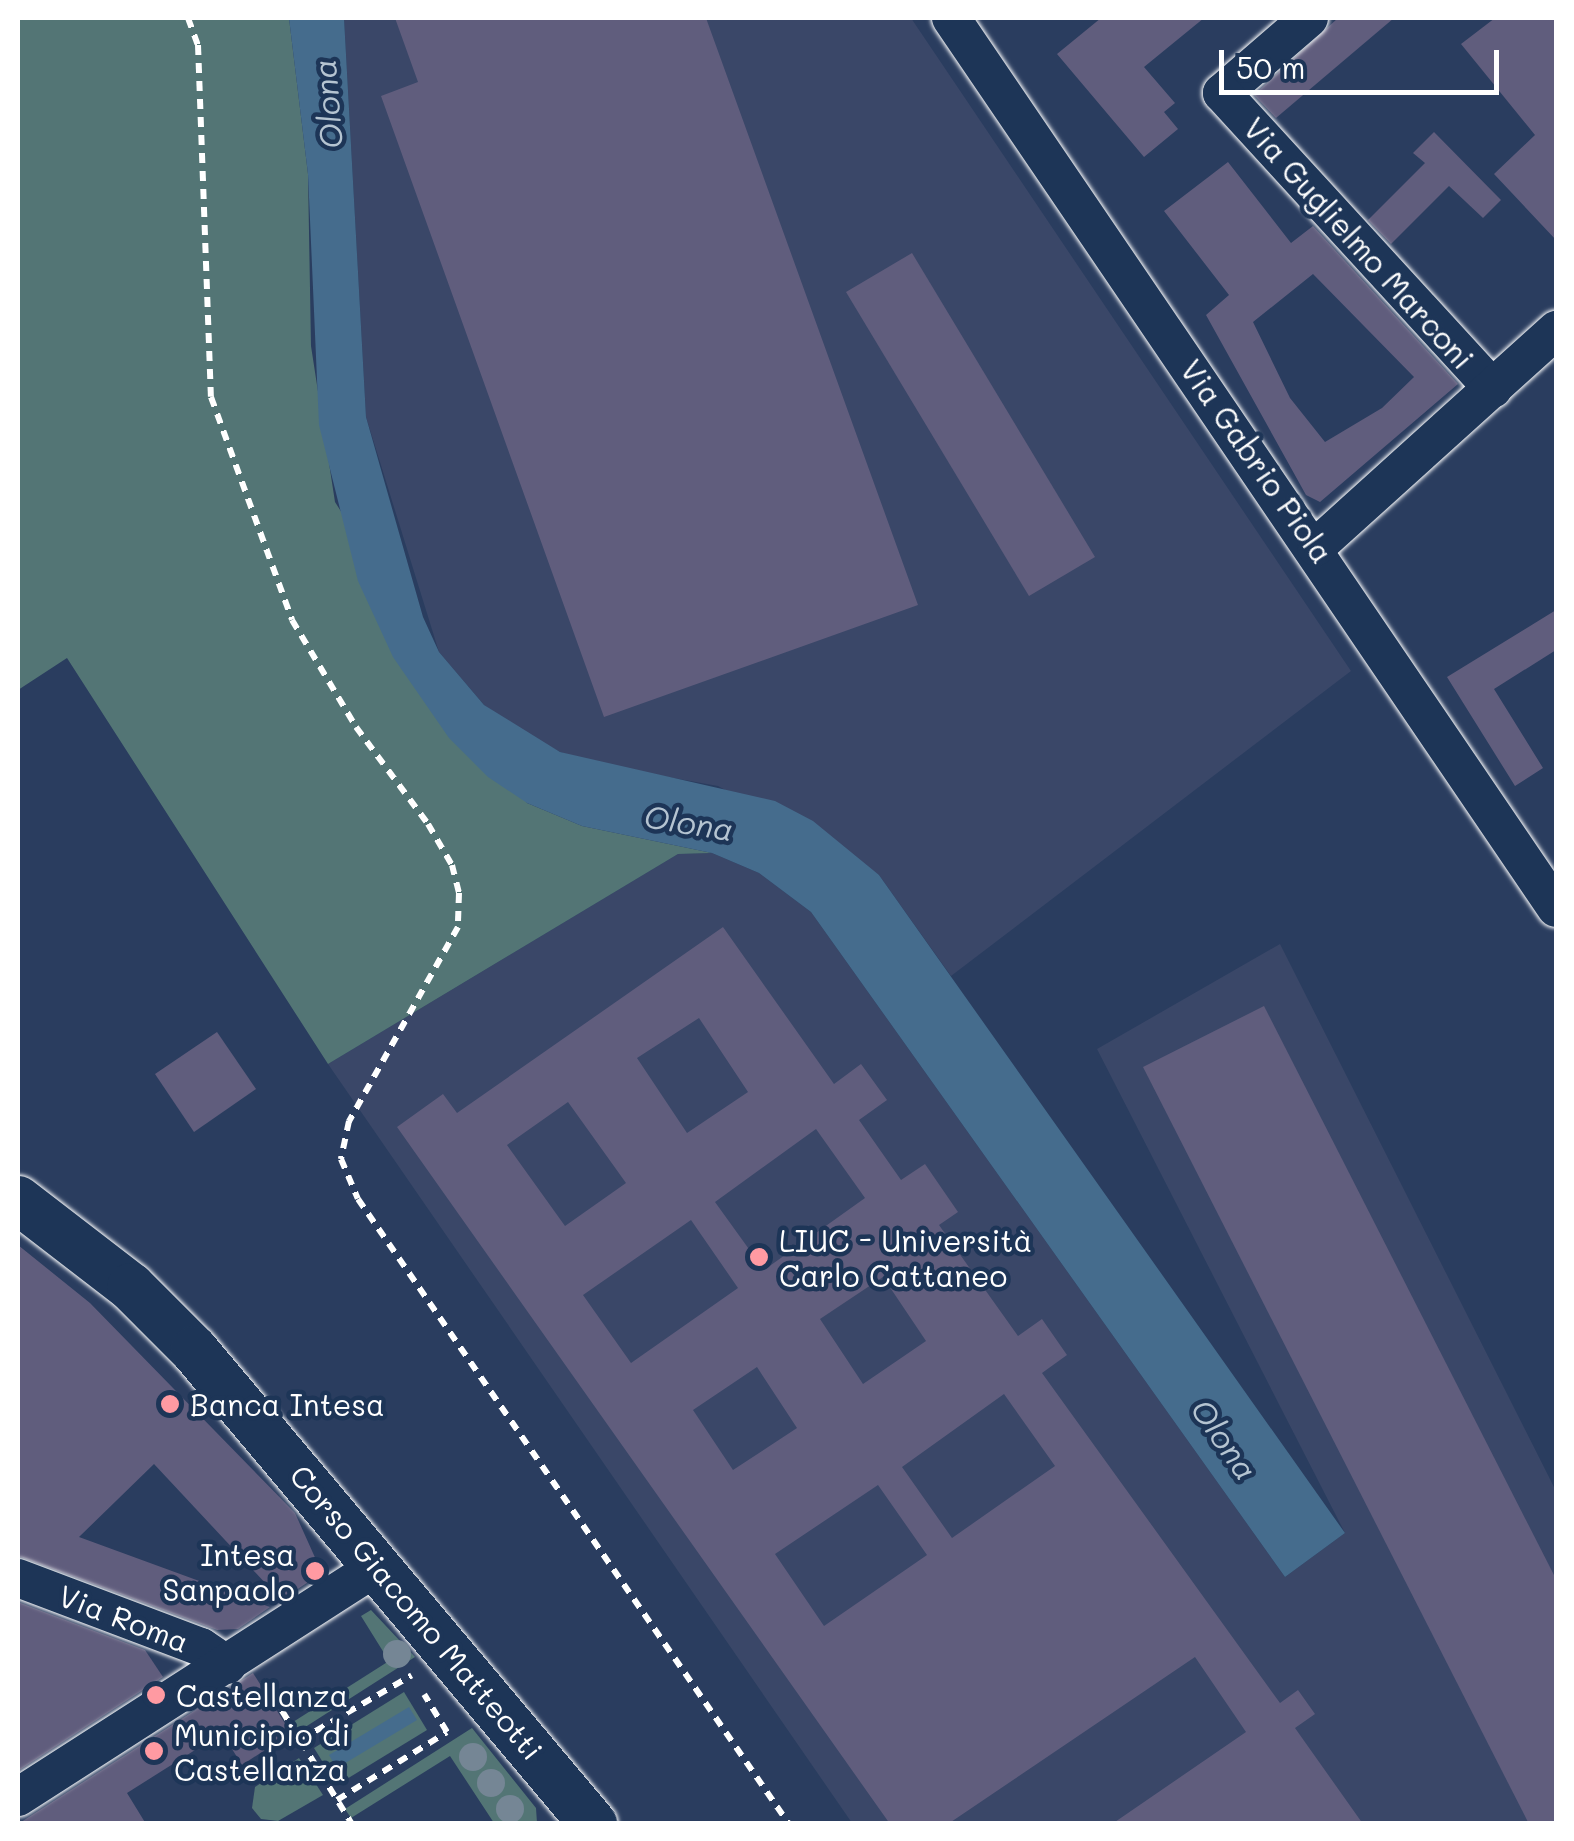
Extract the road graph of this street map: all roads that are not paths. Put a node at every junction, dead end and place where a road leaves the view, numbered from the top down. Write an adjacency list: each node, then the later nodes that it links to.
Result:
1 (951, 18): 5 (street, Via Gabrio Piola)
2 (1309, 18): 4 (street, Via Guglielmo Marconi)
3 (1552, 346): 4 (street, Via Guglielmo Marconi)
4 (1493, 389): 5 (street, Via Guglielmo Marconi)
5 (1316, 547): 6 (street, Via Gabrio Piola)
6 (1556, 908)
7 (18, 1200): 8 (main road, Corso Giacomo Matteotti)
8 (378, 1566): 10 (street); 12 (main road, Corso Giacomo Matteotti)
9 (18, 1578): 10 (street, Via Roma)
10 (228, 1666): 11 (street)
11 (18, 1796)
12 (594, 1824)

